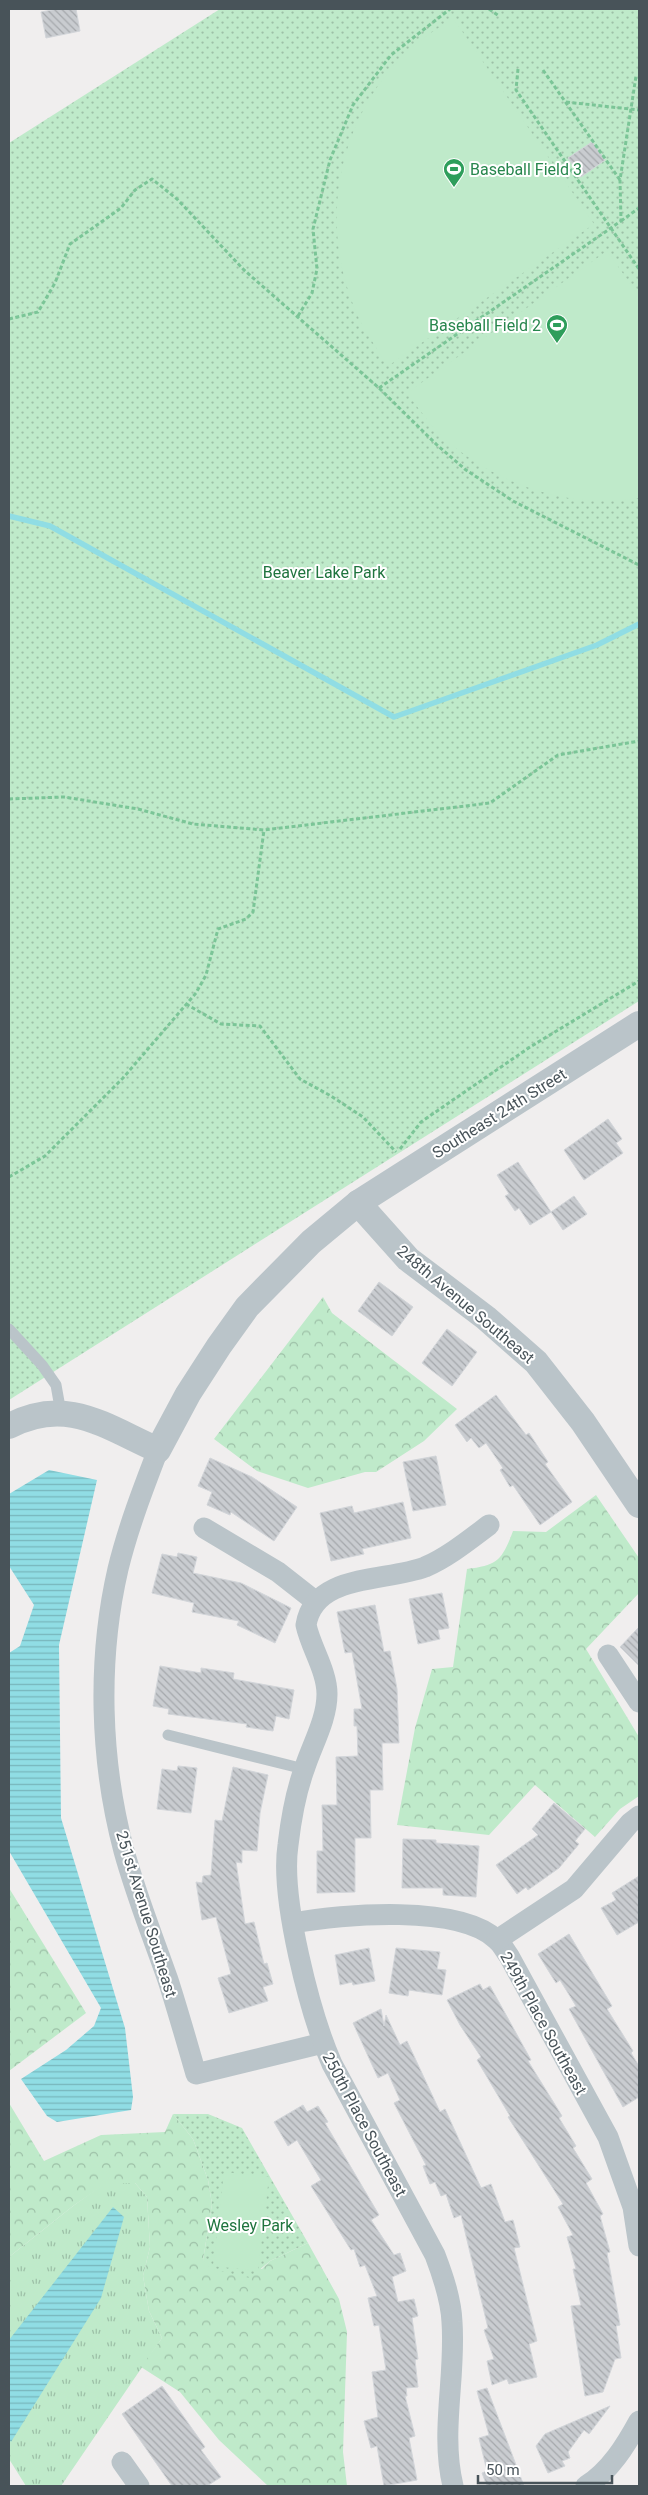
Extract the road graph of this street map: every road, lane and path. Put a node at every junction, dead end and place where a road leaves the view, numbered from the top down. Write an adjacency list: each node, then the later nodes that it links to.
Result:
1 (450, 9): 15 (path)
2 (489, 9): 3 (path)
3 (499, 16)
4 (518, 69): 13 (path)
5 (543, 70): 7 (path)
6 (636, 76): 8 (path)
7 (566, 102): 8 (path); 10 (path)
8 (631, 109): 9 (path); 10 (path)
9 (639, 110)
10 (620, 180): 12 (path)
11 (639, 208): 12 (path)
12 (621, 221): 13 (path)
13 (610, 228): 14 (path); 17 (path)
14 (639, 269)
15 (298, 316): 16 (path); 17 (path)
16 (9, 319)
17 (379, 388): 18 (path)
18 (639, 565)
19 (639, 741): 21 (path)
20 (9, 799): 21 (path)
21 (264, 830): 23 (path)
22 (639, 981): 23 (path)
23 (186, 1004): 25 (path)
24 (639, 1024): 26 (street, Southeast 24th Street)
25 (9, 1177)
26 (358, 1202): 30 (street, 251st Avenue Southeast); 31 (street, 248th Avenue Southeast)
27 (9, 1329): 28 (lane)
28 (60, 1412): 29 (street); 30 (street)
29 (9, 1426)
30 (158, 1450): 42 (street, 251st Avenue Southeast)
31 (639, 1505)
32 (489, 1525): 34 (street)
33 (204, 1528): 34 (street)
34 (315, 1601): 38 (street, 250th Place Southeast)
35 (608, 1655): 36 (street)
36 (639, 1702)
37 (168, 1735): 38 (lane)
38 (304, 1768): 40 (street, 250th Place Southeast)
39 (639, 1816): 41 (street)
40 (294, 1923): 41 (street, 249th Place Southeast); 42 (street, 250th Place Southeast)
41 (497, 1940): 43 (street, 249th Place Southeast)
42 (323, 2043): 48 (street, 250th Place Southeast)
43 (636, 2206): 44 (street, 249th Place Southeast)
44 (639, 2246)
45 (639, 2421): 49 (street)
46 (122, 2462): 47 (street)
47 (139, 2486)
48 (453, 2486)
49 (586, 2486)

